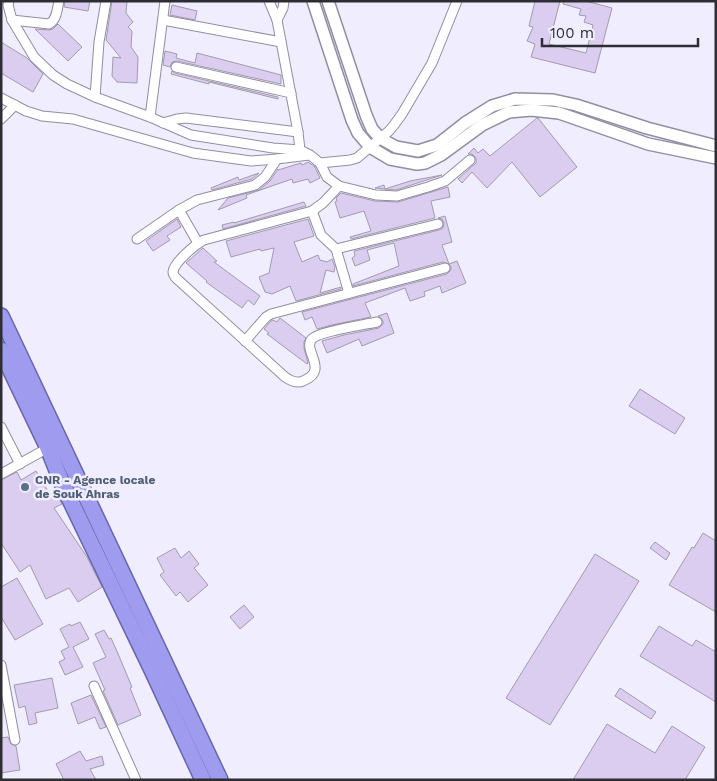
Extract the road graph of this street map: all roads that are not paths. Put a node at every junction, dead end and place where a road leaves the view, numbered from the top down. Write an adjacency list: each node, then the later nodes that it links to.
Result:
1 (9, 1): 10 (street)
2 (59, 1): 10 (street)
3 (106, 1): 16 (street)
4 (166, 1): 11 (street)
5 (269, 1): 12 (street)
6 (284, 1): 12 (street)
7 (313, 1): 25 (street)
8 (328, 1): 23 (street)
9 (457, 1): 23 (street)
10 (12, 20): 16 (street)
11 (163, 20): 13 (street); 19 (street)
12 (277, 20): 13 (street)
13 (281, 42): 15 (street)
14 (176, 67): 15 (street)
15 (291, 94): 22 (street)
16 (95, 97): 19 (street)
17 (1, 98): 18 (street)
18 (15, 105): 20 (street); 29 (street)
19 (150, 117): 21 (street)
20 (1, 119)
21 (163, 123): 22 (street); 26 (street)
22 (298, 132): 26 (street)
23 (380, 138): 24 (street); 25 (street)
24 (716, 146)
25 (370, 147): 28 (street); 31 (street)
26 (300, 150): 27 (street)
27 (310, 155): 29 (street); 31 (street)
28 (716, 158)
29 (277, 159): 33 (street)
30 (470, 160): 32 (street)
31 (320, 163): 32 (street)
32 (339, 186): 34 (street)
33 (179, 210): 36 (street); 37 (street)
34 (312, 211): 37 (street); 38 (street)
35 (438, 224): 38 (street)
36 (137, 239)
37 (198, 243): 43 (street)
38 (336, 249): 40 (street)
39 (445, 268): 40 (street)
40 (350, 293): 43 (street)
41 (1, 316): 54 (highway)
42 (376, 322): 43 (street)
43 (245, 341)
44 (1, 350): 46 (highway)
45 (1, 428): 47 (street)
46 (48, 448): 47 (street); 53 (highway)
47 (20, 464): 48 (street)
48 (1, 474)
49 (1, 665): 51 (street)
50 (94, 686): 52 (street)
51 (15, 740)
52 (136, 780)
53 (203, 780)
54 (220, 780)

